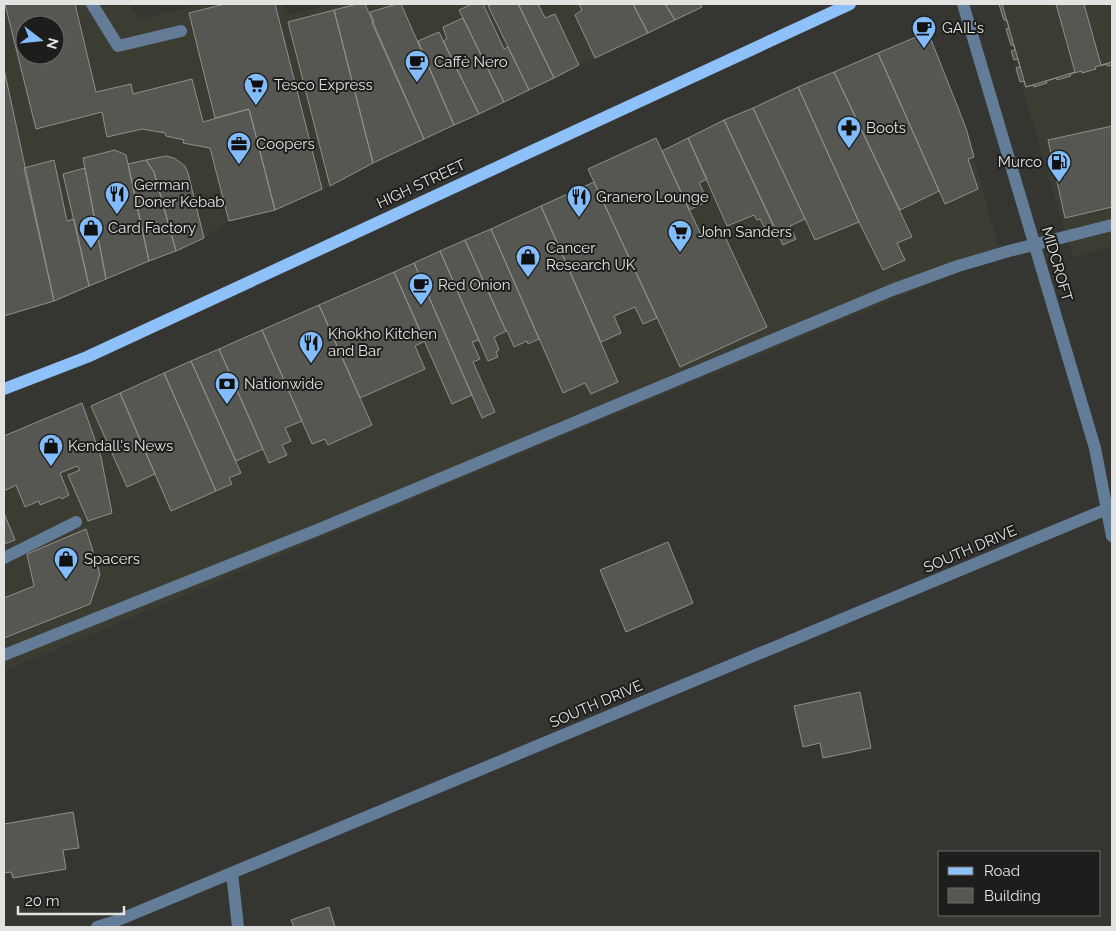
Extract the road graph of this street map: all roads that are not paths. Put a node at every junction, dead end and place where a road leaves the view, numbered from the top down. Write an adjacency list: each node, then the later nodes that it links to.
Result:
1 (92, 4): 4 (street)
2 (850, 4): 7 (main road, HIGH STREET)
3 (963, 4): 6 (street, MIDCROFT)
4 (181, 31)
5 (1112, 225): 6 (street)
6 (1034, 245): 8 (street, MIDCROFT); 12 (street)
7 (4, 388)
8 (1107, 509): 10 (street, MIDCROFT); 13 (street, SOUTH DRIVE)
9 (76, 522): 11 (street)
10 (1112, 536)
11 (4, 558)
12 (4, 655)
13 (232, 873): 14 (street, SOUTH DRIVE); 15 (street)
14 (97, 927)
15 (238, 927)

